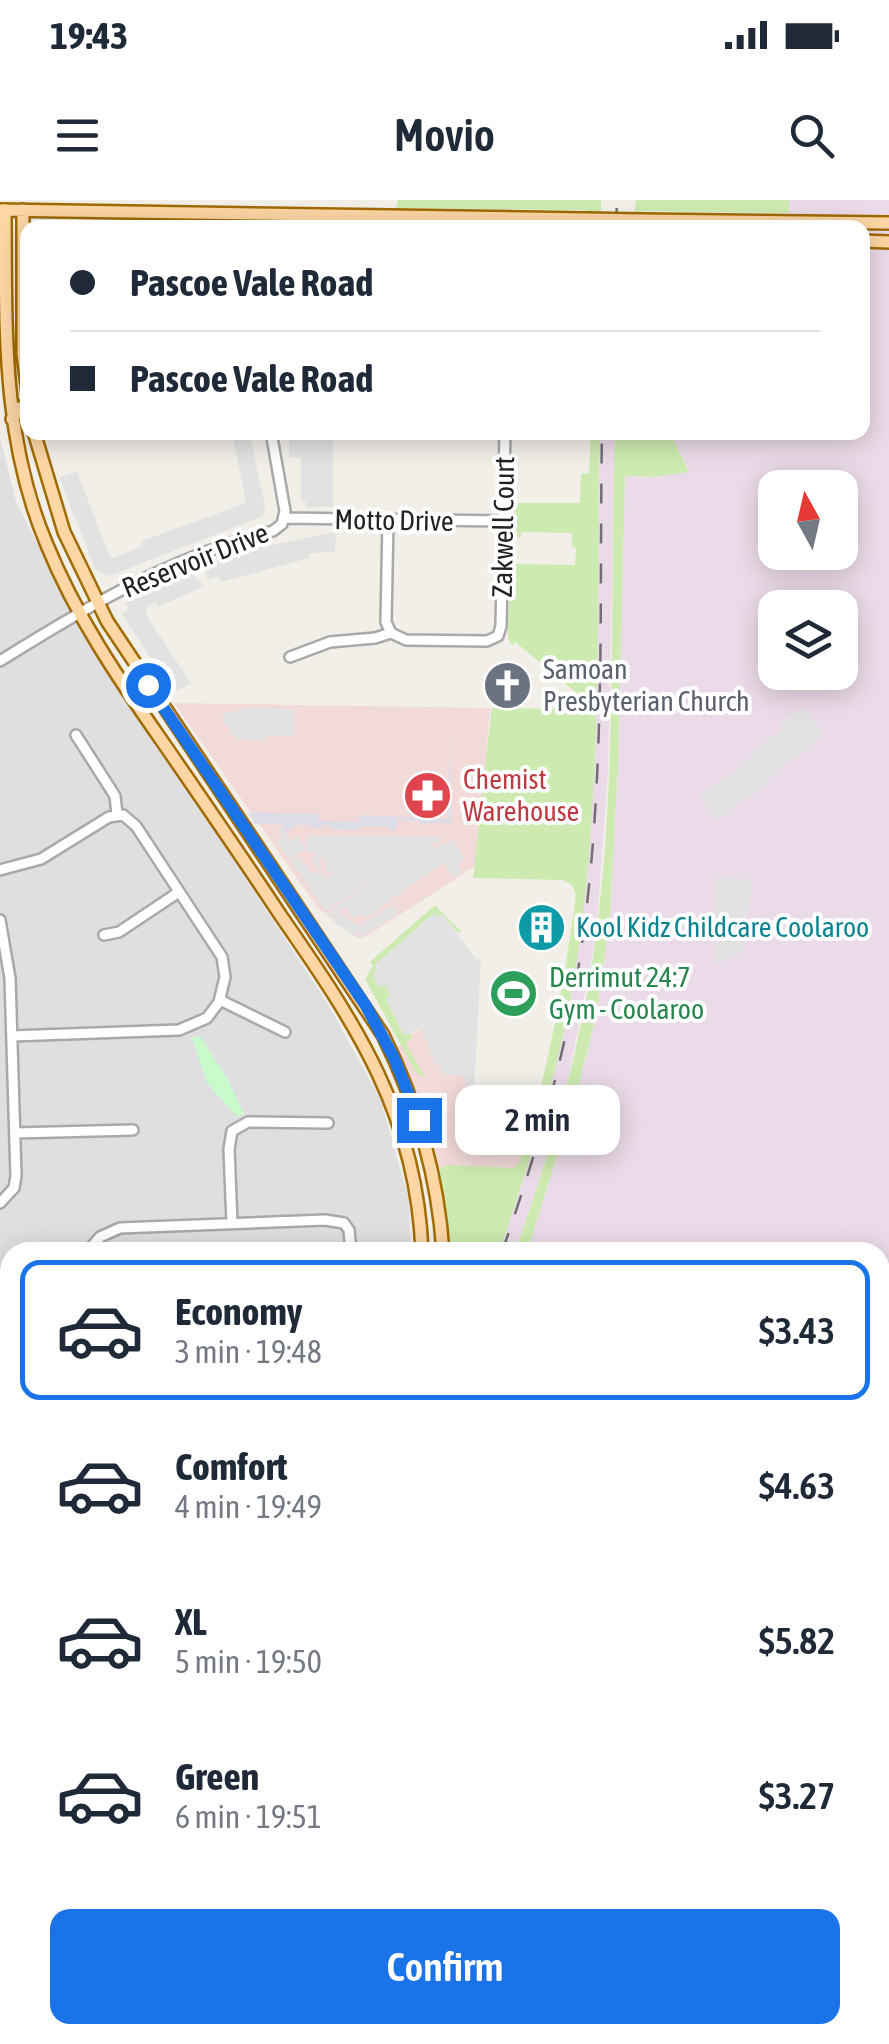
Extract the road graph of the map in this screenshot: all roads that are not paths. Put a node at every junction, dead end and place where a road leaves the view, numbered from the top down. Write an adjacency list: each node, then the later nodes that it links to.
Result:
1 (23, 205): 2 (main road); 3 (main road)
2 (3, 206): 6 (main road)
3 (256, 220)
4 (586, 220): 5 (main road, bridge)
5 (641, 220)
6 (2, 228): 8 (main road)
7 (0, 272): 8 (main road)
8 (5, 289): 10 (main road)
9 (20, 408): 10 (main road)
10 (12, 420): 18 (main road)
11 (36, 440): 17 (main road)
12 (272, 440): 14 (street, Reservoir Drive)
13 (505, 440): 16 (street, Zakwell Court)
14 (285, 518): 15 (street, Motto Drive); 17 (street, Reservoir Drive)
15 (388, 520): 16 (street, Motto Drive); 19 (street)
16 (503, 521): 19 (street, Zakwell Court)
17 (96, 601): 18 (street, Reservoir Drive); 28 (main road)
18 (78, 612): 21 (street, Reservoir Drive); 29 (main road)
19 (391, 633): 20 (street)
20 (290, 657)
21 (0, 660)
22 (75, 733): 23 (street)
23 (117, 814): 24 (street); 25 (street)
24 (0, 870)
25 (179, 892): 27 (street); 30 (street)
26 (0, 920): 32 (street)
27 (103, 934)
28 (340, 966): 29 (main road); 41 (main road)
29 (324, 977): 40 (main road)
30 (220, 1000): 31 (street); 32 (street)
31 (285, 1034)
32 (12, 1036): 35 (street)
33 (329, 1123): 37 (street)
34 (135, 1129): 35 (street)
35 (16, 1133): 36 (street)
36 (0, 1203)
37 (232, 1223): 38 (street); 39 (street)
38 (96, 1242)
39 (350, 1242)
40 (421, 1242)
41 (441, 1242)

